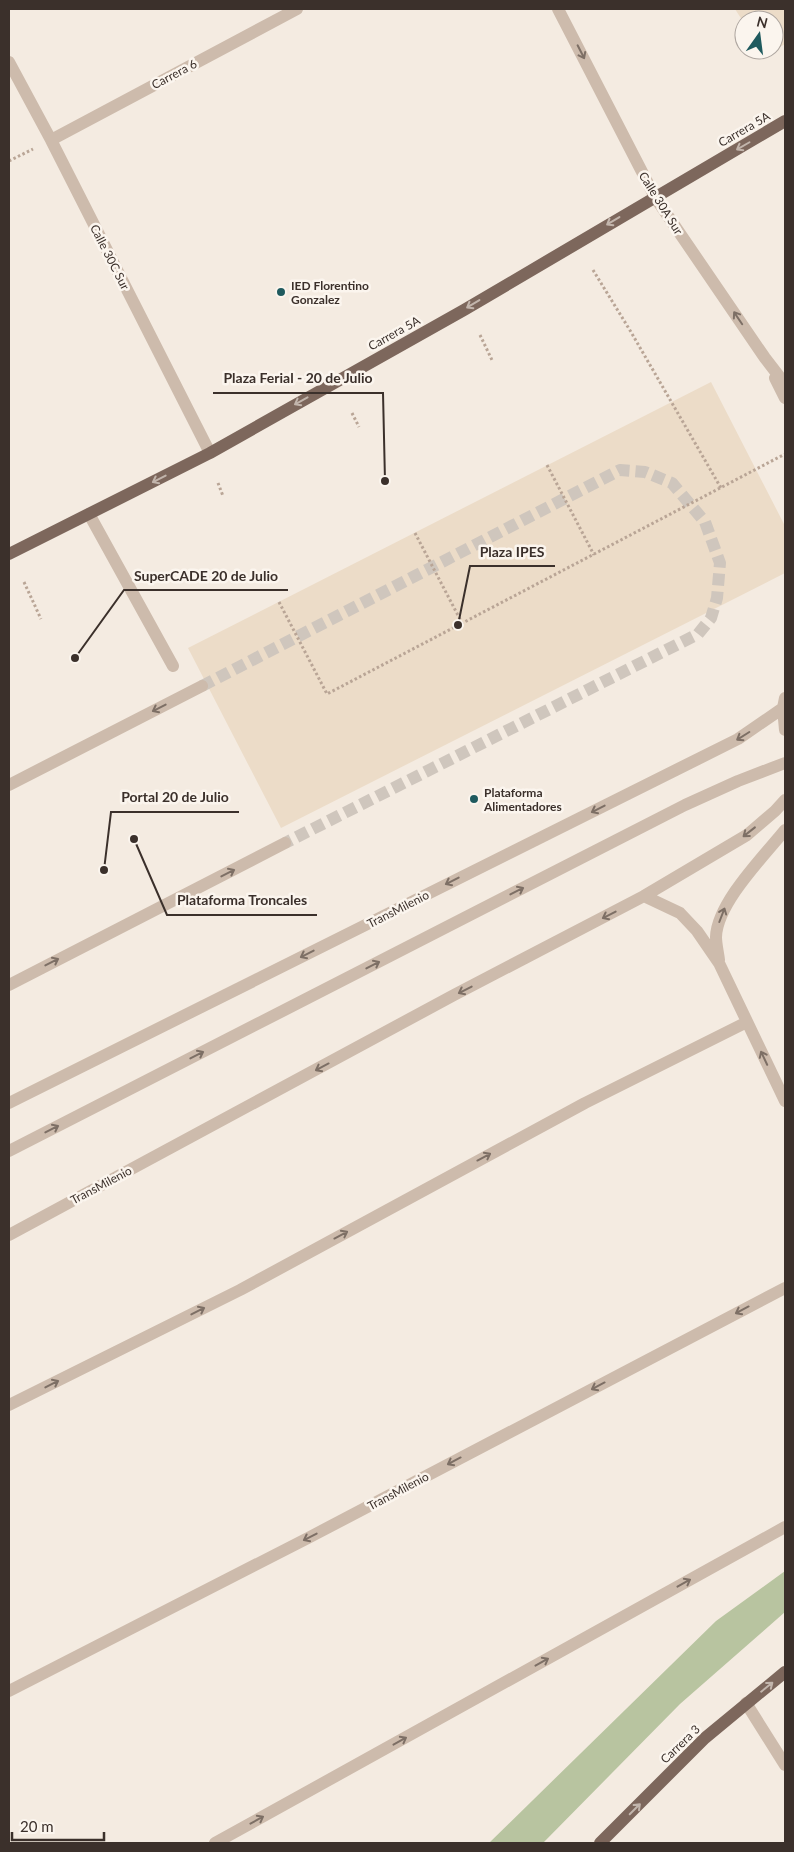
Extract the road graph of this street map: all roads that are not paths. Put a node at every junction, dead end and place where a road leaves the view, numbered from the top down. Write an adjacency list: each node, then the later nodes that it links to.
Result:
1 (297, 9): 3 (street, Carrera 6)
2 (558, 9): 7 (street, Calle 30A Sur, one-way to 7)
3 (273, 14): 6 (street, Carrera 6)
4 (9, 62): 6 (street, Calle 30C Sur)
5 (785, 121): 7 (main road, Carrera 5A, one-way to 7)
6 (51, 140): 11 (street, Calle 30C Sur)
7 (655, 197): 8 (street, Calle 30A Sur, one-way to 7); 11 (main road, Carrera 5A, one-way to 11)
8 (765, 358): 9 (street, Calle 30A Sur); 10 (street)
9 (785, 384)
10 (785, 398)
11 (210, 453): 12 (main road, Carrera 5A, one-way to 12)
12 (89, 514): 13 (main road, Carrera 5A); 14 (street)
13 (9, 554)
14 (173, 666)
15 (202, 686): 19 (street, one-way to 19)
16 (784, 703): 17 (street, TransMilenio); 28 (street, TransMilenio, one-way to 28)
17 (785, 730)
18 (785, 763): 29 (street, one-way to 18)
19 (9, 785)
20 (785, 800): 23 (street, TransMilenio, one-way to 23)
21 (785, 830): 24 (street, one-way to 21)
22 (285, 843): 25 (street, one-way to 22)
23 (644, 896): 24 (street); 30 (street, TransMilenio, one-way to 30)
24 (719, 963): 26 (street)
25 (9, 985)
26 (747, 1022): 27 (street, one-way to 26); 32 (street, one-way to 26)
27 (785, 1101)
28 (9, 1103)
29 (9, 1151)
30 (9, 1235)
31 (785, 1288): 35 (street, TransMilenio, one-way to 35)
32 (9, 1406)
33 (785, 1527): 38 (street, one-way to 33)
34 (785, 1672): 36 (main road, Carrera 3, one-way to 34)
35 (9, 1690)
36 (746, 1703): 37 (street); 39 (main road, Carrera 3, one-way to 36)
37 (785, 1765)
38 (215, 1843)
39 (600, 1843)

